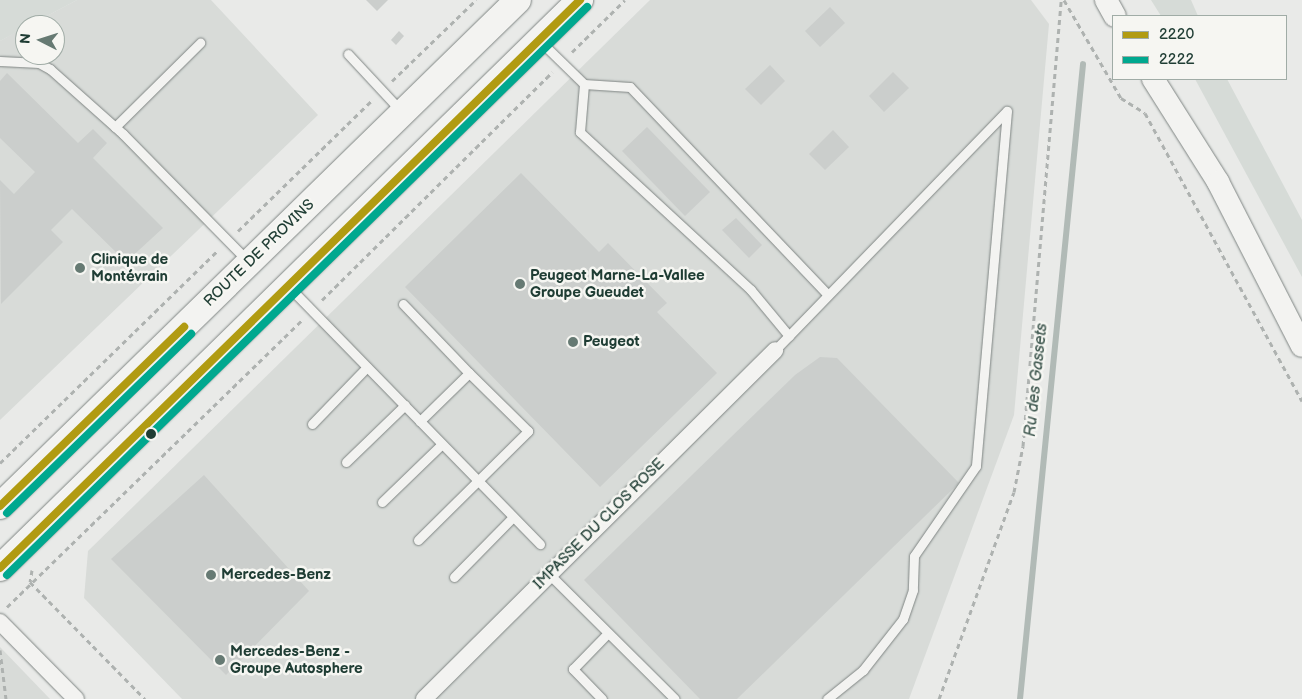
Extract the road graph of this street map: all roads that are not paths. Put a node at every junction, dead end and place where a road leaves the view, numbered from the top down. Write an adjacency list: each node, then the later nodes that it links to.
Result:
1 (518, 0): 11 (main road, ROUTE DE PROVINS)
2 (580, 0): 5 (main road)
3 (1106, 0): 4 (main road)
4 (1114, 15)
5 (539, 40): 10 (lane); 14 (main road)
6 (200, 43): 12 (lane)
7 (348, 54): 11 (lane)
8 (0, 61): 12 (lane)
9 (1155, 80): 18 (main road)
10 (584, 84): 15 (lane); 17 (lane)
11 (403, 113): 13 (main road, ROUTE DE PROVINS)
12 (115, 127): 13 (lane)
13 (250, 263): 29 (main road, ROUTE DE PROVINS)
14 (289, 286): 20 (lane); 33 (main road)
15 (826, 293): 17 (lane); 42 (lane)
16 (403, 304): 21 (lane)
17 (789, 336): 19 (lane)
18 (1302, 346)
19 (775, 350): 34 (street, IMPASSE DU CLOS ROSE)
20 (367, 367): 22 (lane); 24 (lane)
21 (469, 373): 23 (lane); 27 (lane)
22 (405, 406): 23 (lane); 26 (lane)
23 (420, 421): 25 (lane)
24 (312, 424)
25 (442, 444): 27 (lane); 28 (lane)
26 (346, 462)
27 (478, 481): 30 (lane); 31 (lane)
28 (382, 502)
29 (0, 506)
30 (513, 517): 32 (lane); 35 (lane)
31 (418, 540)
32 (540, 544)
33 (0, 568)
34 (549, 574): 37 (lane); 39 (street, IMPASSE DU CLOS ROSE)
35 (454, 577)
36 (0, 622): 38 (street)
37 (608, 633): 40 (lane); 41 (lane)
38 (76, 699)
39 (424, 699)
40 (602, 699)
41 (675, 699)
42 (827, 699)

